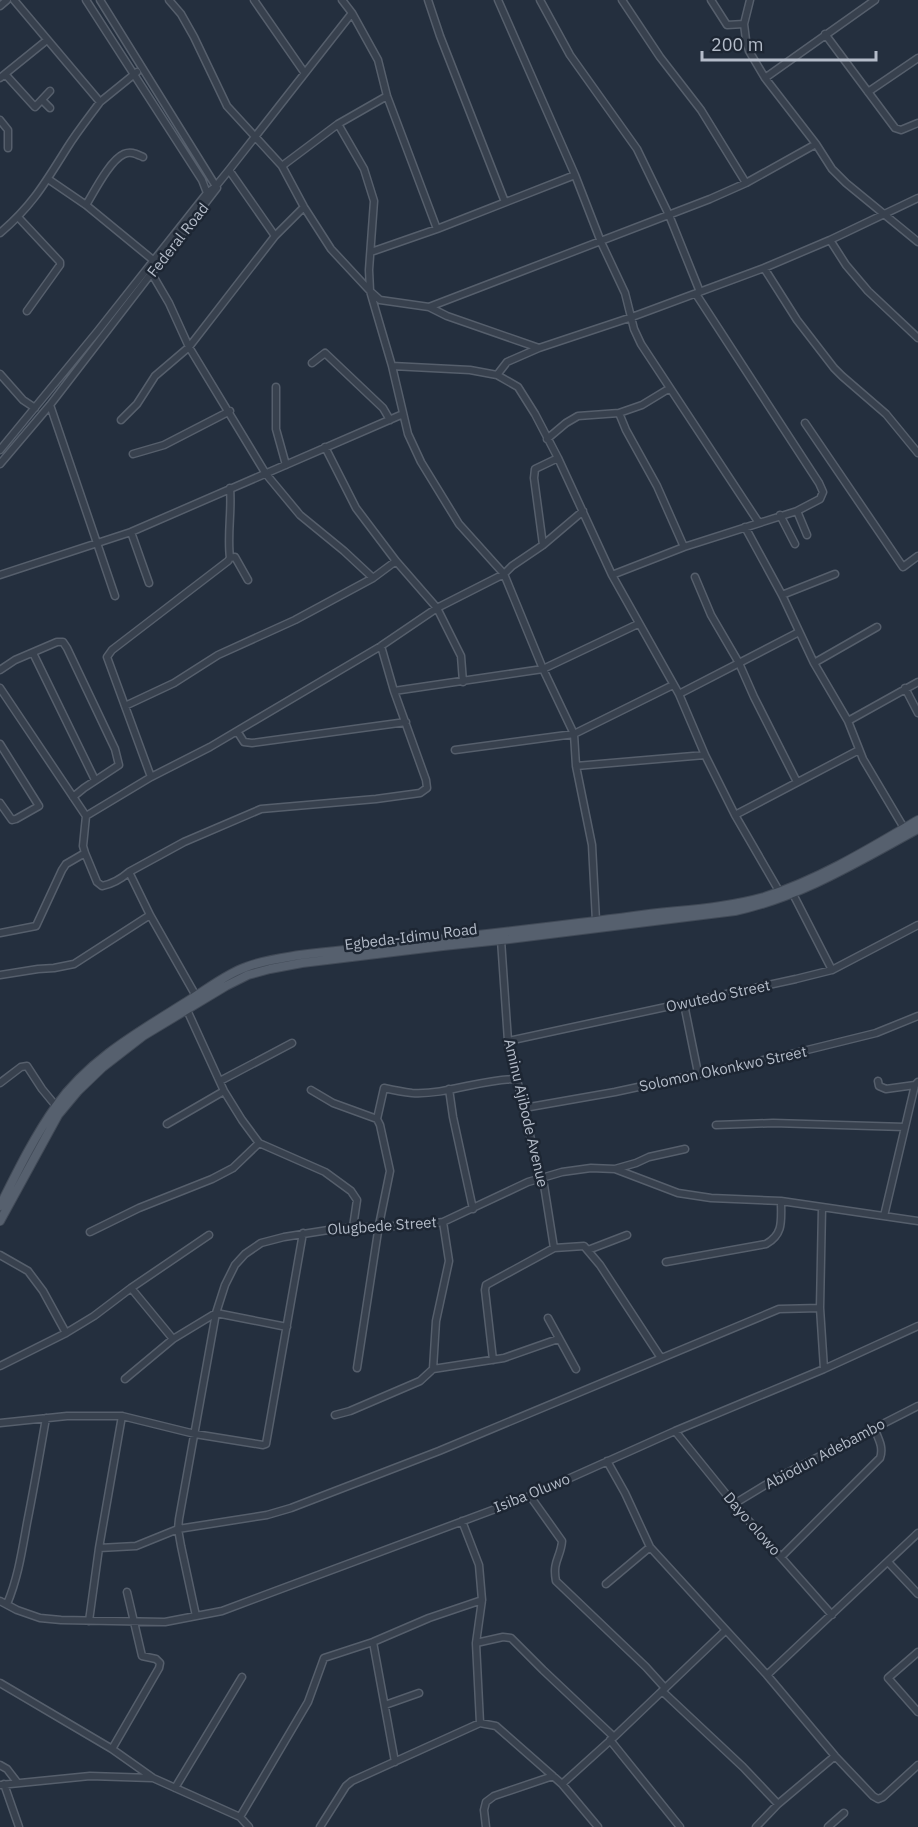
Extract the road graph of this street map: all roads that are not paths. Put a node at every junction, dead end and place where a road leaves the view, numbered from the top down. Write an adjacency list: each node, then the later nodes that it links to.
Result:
1 (7, 0): 15 (street)
2 (14, 0): 19 (street)
3 (86, 0): 23 (street, Federal Road)
4 (100, 0): 21 (street, Federal Road)
5 (169, 0): 35 (street)
6 (254, 0): 22 (street)
7 (342, 0): 16 (street)
8 (428, 0): 47 (street)
9 (498, 0): 41 (street)
10 (540, 0): 51 (street)
11 (622, 0): 43 (street)
12 (711, 0): 17 (street)
13 (750, 0): 17 (street)
14 (875, 0): 18 (street)
15 (0, 6)
16 (352, 13): 22 (street); 28 (street)
17 (744, 24): 25 (street)
18 (825, 34): 25 (street); 27 (street)
19 (47, 40): 24 (street); 30 (street)
20 (918, 58): 27 (street)
21 (143, 68): 23 (street); 44 (street, Federal Road)
22 (304, 72): 35 (street)
23 (135, 74): 30 (street); 45 (street, Federal Road)
24 (2, 76): 29 (street)
25 (765, 78): 36 (street)
26 (50, 91): 29 (street)
27 (868, 92): 33 (street)
28 (387, 96): 34 (street); 53 (street)
29 (42, 100): 31 (street)
30 (100, 102): 42 (street)
31 (50, 108)
32 (0, 120): 37 (street)
33 (918, 123)
34 (338, 124): 39 (street); 59 (street)
35 (255, 137): 39 (street); 40 (street)
36 (816, 144): 43 (street); 50 (street)
37 (8, 148)
38 (143, 157): 48 (street)
39 (282, 166): 49 (street)
40 (229, 170): 44 (street); 55 (street)
41 (575, 175): 47 (street); 57 (street)
42 (48, 179): 48 (street); 52 (street)
43 (746, 183): 51 (street)
44 (216, 186): 45 (street); 62 (street, Federal Road)
45 (207, 193): 60 (street, Federal Road)
46 (918, 198): 50 (street)
47 (505, 202): 53 (street)
48 (86, 205): 60 (street)
49 (304, 207): 55 (street); 63 (street)
50 (885, 214): 56 (street); 58 (street)
51 (669, 215): 57 (street); 64 (street)
52 (18, 217): 54 (street); 66 (street)
53 (437, 230): 59 (street)
54 (0, 233)
55 (275, 236): 69 (street)
56 (830, 240): 61 (street); 68 (street)
57 (601, 242): 65 (street); 67 (street)
58 (918, 242)
59 (371, 252): 63 (street)
60 (153, 260): 78 (street, Federal Road)
61 (764, 268): 64 (street); 87 (street)
62 (152, 274): 69 (street); 77 (street, Federal Road)
63 (370, 291): 65 (street); 72 (street)
64 (698, 293): 67 (street); 96 (street)
65 (429, 307): 70 (street)
66 (27, 311)
67 (632, 317): 70 (street); 76 (street)
68 (918, 338)
69 (189, 347): 79 (street); 82 (street)
70 (539, 348): 74 (street)
71 (312, 363): 83 (street)
72 (392, 366): 74 (street); 81 (street)
73 (0, 374): 78 (street)
74 (497, 375): 85 (street)
75 (276, 387): 92 (street)
76 (670, 388): 80 (street); 98 (street)
77 (50, 405): 91 (street, Federal Road); 102 (street)
78 (35, 408): 88 (street, Federal Road)
79 (230, 411): 89 (street); 93 (street)
80 (619, 413): 85 (street); 105 (street)
81 (403, 414): 83 (street); 109 (street)
82 (121, 420)
83 (390, 420): 86 (street)
84 (806, 423): 106 (street)
85 (547, 439): 90 (street)
86 (325, 447): 92 (street); 108 (street)
87 (917, 448)
88 (0, 450)
89 (133, 454)
90 (558, 458): 95 (street); 104 (street)
91 (0, 464)
92 (286, 465): 93 (street)
93 (266, 474): 94 (street); 114 (street)
94 (230, 488): 100 (street); 107 (street)
95 (583, 511): 104 (street); 112 (street)
96 (796, 511): 97 (street); 101 (street)
97 (780, 515): 98 (street); 103 (street)
98 (759, 523): 99 (street)
99 (745, 528): 105 (street); 117 (street)
100 (131, 532): 102 (street); 116 (street)
101 (807, 535)
102 (96, 544): 111 (street); 118 (street)
103 (795, 544)
104 (543, 546): 109 (street)
105 (684, 547): 112 (street)
106 (918, 556)
107 (230, 558): 115 (street); 136 (street)
108 (396, 561): 114 (street); 119 (street)
109 (504, 574): 119 (street); 127 (street)
110 (835, 574): 117 (street)
111 (0, 575)
112 (612, 575): 120 (street)
113 (695, 577): 125 (street)
114 (374, 578): 136 (street)
115 (248, 580)
116 (149, 583)
117 (782, 595): 122 (street)
118 (115, 596)
119 (436, 608): 123 (street); 129 (street)
120 (638, 624): 127 (street); 131 (street)
121 (877, 627): 126 (street)
122 (799, 632): 125 (street); 126 (street)
123 (381, 646): 134 (street); 140 (street)
124 (33, 653): 128 (street); 148 (street); 148 (street)
125 (739, 663): 135 (street); 149 (street)
126 (814, 663): 138 (street)
127 (543, 669): 129 (street); 141 (street)
128 (0, 670)
129 (463, 682): 134 (street)
130 (918, 682): 133 (street)
131 (673, 685): 135 (street); 141 (street)
132 (0, 688): 150 (street)
133 (904, 688): 137 (street); 138 (street)
134 (394, 691): 139 (street)
135 (679, 694): 145 (street)
136 (125, 706): 147 (street)
137 (918, 713)
138 (848, 721): 144 (street)
139 (405, 722): 140 (street); 158 (street)
140 (237, 730): 147 (street)
141 (574, 734): 143 (street); 146 (street)
142 (0, 744): 151 (street)
143 (454, 750)
144 (859, 750): 149 (street); 155 (street)
145 (705, 755): 146 (street); 152 (street)
146 (576, 766): 162 (street)
147 (150, 777): 153 (street)
148 (95, 780): 150 (street)
149 (797, 782): 152 (street)
150 (73, 797): 153 (street)
151 (0, 803)
152 (735, 815): 159 (street)
153 (86, 816): 157 (street)
154 (918, 820): 155 (main road, Egbeda-Idimu Road)
155 (904, 828): 159 (main road, Egbeda-Idimu Road)
156 (918, 829): 160 (main road, Egbeda-Idimu Road)
157 (85, 853): 158 (street); 164 (street)
158 (129, 872): 161 (street)
159 (779, 891): 162 (main road, Egbeda-Idimu Road)
160 (793, 894): 165 (main road, Egbeda-Idimu Road); 166 (street)
161 (150, 915): 167 (street); 168 (street)
162 (596, 921): 168 (main road, Egbeda-Idimu Road)
163 (918, 925): 166 (street, Owutedo Street)
164 (0, 933)
165 (501, 940): 170 (main road, Egbeda-Idimu Road); 172 (street, Aminu Ajibode Avenue)
166 (832, 970): 169 (street, Owutedo Street)
167 (0, 975)
168 (196, 996): 183 (main road, Egbeda-Idimu Road)
169 (684, 1004): 172 (street, Owutedo Street); 174 (street)
170 (187, 1010): 176 (street); 193 (main road, Egbeda-Idimu Road)
171 (918, 1016): 174 (street, Solomon Okonkwo Street)
172 (508, 1041): 175 (street, Aminu Ajibode Avenue)
173 (292, 1043): 176 (street)
174 (698, 1073): 184 (street, Solomon Okonkwo Street)
175 (516, 1079): 180 (street); 184 (street, Aminu Ajibode Avenue)
176 (220, 1081): 181 (street)
177 (878, 1081): 179 (street)
178 (0, 1083): 183 (street)
179 (917, 1083): 188 (street)
180 (449, 1089): 185 (street); 197 (street)
181 (224, 1090): 186 (street); 189 (street)
182 (311, 1090): 185 (street)
183 (56, 1106): 193 (main road, Egbeda-Idimu Road)
184 (524, 1108): 192 (street, Aminu Ajibode Avenue)
185 (377, 1119): 202 (street)
186 (167, 1124)
187 (716, 1125): 188 (street)
188 (905, 1127): 198 (street)
189 (259, 1143): 203 (street); 204 (street)
190 (685, 1149): 191 (street)
191 (615, 1169): 192 (street, Olugbede Street); 194 (street, Olugbede Street)
192 (540, 1178): 197 (street, Olugbede Street); 208 (street, Aminu Ajibode Avenue)
193 (17, 1181): 195 (main road, Egbeda-Idimu Road); 199 (main road, Egbeda-Idimu Road)
194 (781, 1201): 196 (street, Olugbede Street); 211 (street)
195 (0, 1206)
196 (822, 1208): 198 (street, Olugbede Street); 213 (street)
197 (473, 1209): 201 (street, Olugbede Street)
198 (884, 1216): 200 (street, Olugbede Street)
199 (0, 1221)
200 (918, 1221)
201 (443, 1222): 202 (street, Olugbede Street); 225 (street)
202 (378, 1225): 203 (street, Olugbede Street); 224 (street)
203 (353, 1227): 205 (street, Olugbede Street)
204 (90, 1232)
205 (303, 1233): 214 (street, Olugbede Street); 217 (street)
206 (209, 1235): 212 (street)
207 (627, 1235): 209 (street)
208 (554, 1248): 209 (street); 222 (street)
209 (588, 1250): 221 (street)
210 (0, 1255): 218 (street)
211 (666, 1262)
212 (131, 1287): 218 (street); 219 (street)
213 (820, 1308): 221 (street); 227 (street)
214 (216, 1313): 217 (street); 219 (street); 236 (street, Olugbede Street)
215 (548, 1318): 220 (street)
216 (918, 1326): 227 (street, Isiba Oluwo)
217 (287, 1328): 236 (street)
218 (66, 1333): 223 (street)
219 (173, 1339): 228 (street)
220 (558, 1339): 222 (street); 226 (street)
221 (661, 1358): 241 (street)
222 (493, 1360): 225 (street)
223 (0, 1366)
224 (357, 1368)
225 (433, 1369): 230 (street)
226 (576, 1369)
227 (824, 1369): 235 (street, Isiba Oluwo)
228 (125, 1379)
229 (918, 1406): 234 (street, Abiodun Adebambo)
230 (335, 1415)
231 (122, 1416): 232 (street); 236 (street); 244 (street)
232 (46, 1418): 233 (street); 251 (street)
233 (0, 1423)
234 (874, 1428): 239 (street, Abiodun Adebambo); 245 (street)
235 (675, 1431): 237 (street, Isiba Oluwo); 239 (street, Dayo olowo)
236 (195, 1434): 241 (street, Olugbede Street)
237 (607, 1461): 238 (street, Isiba Oluwo); 243 (street)
238 (530, 1496): 240 (street, Isiba Oluwo); 263 (street)
239 (734, 1504): 245 (street, Dayo olowo)
240 (462, 1521): 250 (street); 253 (street, Isiba Oluwo)
241 (178, 1529): 244 (street); 253 (street, Olugbede Street)
242 (918, 1533): 246 (street)
243 (650, 1547): 247 (street); 256 (street)
244 (99, 1548): 254 (street)
245 (781, 1557): 252 (street, Dayo olowo)
246 (888, 1562): 249 (street); 252 (street)
247 (606, 1584)
248 (127, 1592): 255 (street)
249 (918, 1594)
250 (482, 1600): 257 (street); 258 (street)
251 (3, 1603): 254 (street, Isiba Oluwo)
252 (832, 1615): 260 (street)
253 (196, 1616): 255 (street, Isiba Oluwo)
254 (89, 1621): 255 (street, Isiba Oluwo)
255 (134, 1621): 269 (street)
256 (726, 1630): 260 (street); 263 (street)
257 (373, 1642): 265 (street); 282 (street)
258 (476, 1643): 267 (street); 268 (street)
259 (918, 1652): 266 (street)
260 (767, 1675): 270 (street)
261 (242, 1677): 279 (street)
262 (0, 1683): 269 (street)
263 (663, 1689): 268 (street); 280 (street)
264 (419, 1694): 265 (street)
265 (385, 1705): 271 (street)
266 (918, 1712)
267 (480, 1723): 271 (street); 274 (street)
268 (612, 1739): 278 (street); 289 (street)
269 (112, 1749): 275 (street)
270 (835, 1756): 273 (street); 280 (street)
271 (394, 1762): 286 (street)
272 (0, 1765): 276 (street)
273 (918, 1765)
274 (553, 1776): 278 (street); 287 (street)
275 (153, 1778): 276 (street); 279 (street)
276 (16, 1782): 277 (street)
277 (2, 1784): 284 (street)
278 (562, 1784): 288 (street)
279 (176, 1788): 282 (street)
280 (778, 1804): 283 (street)
281 (843, 1813): 292 (street)
282 (240, 1817): 285 (street)
283 (763, 1820): 290 (street); 291 (street)
284 (19, 1827)
285 (249, 1827)
286 (320, 1827)
287 (486, 1827)
288 (598, 1827)
289 (680, 1827)
290 (756, 1827)
291 (767, 1827)
292 (828, 1827)

